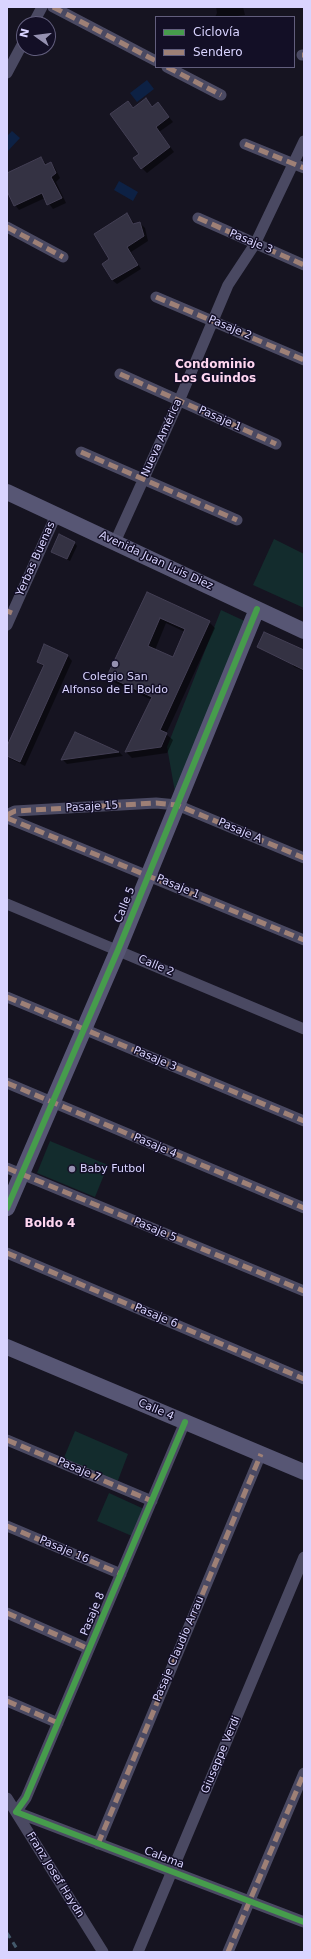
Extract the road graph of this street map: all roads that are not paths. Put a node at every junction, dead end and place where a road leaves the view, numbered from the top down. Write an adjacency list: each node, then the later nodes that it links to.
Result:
1 (42, 7): 3 (street)
2 (53, 7): 5 (street)
3 (37, 16)
4 (16, 56): 7 (street)
5 (155, 60)
6 (169, 68): 8 (street)
7 (7, 73)
8 (221, 95)
9 (304, 141): 11 (street, Nueva América)
10 (245, 144): 11 (street)
11 (293, 164): 12 (street); 15 (street, Nueva América)
12 (304, 168)
13 (198, 218): 15 (street, Pasaje 3)
14 (7, 227): 16 (street)
15 (255, 244): 17 (street, Pasaje 3); 19 (street, Nueva América)
16 (63, 257)
17 (304, 264)
18 (156, 297): 19 (street, Pasaje 2)
19 (213, 320): 20 (street, Pasaje 2); 22 (street, Nueva América)
20 (304, 360)
21 (120, 374): 22 (street, Pasaje 1)
22 (180, 401): 23 (street, Pasaje 1); 25 (street, Nueva América)
23 (276, 444)
24 (82, 452): 25 (street)
25 (143, 480): 28 (street); 29 (street, Nueva América)
26 (7, 492): 27 (street, Avenida Juan Luis Diez)
27 (56, 515): 29 (street, Avenida Juan Luis Diez); 31 (street, Yerbas Buenas)
28 (237, 520)
29 (115, 542): 30 (street, Avenida Juan Luis Diez)
30 (257, 609): 33 (street, Avenida Juan Luis Diez); 34 (street, Calle 5)
31 (10, 612): 32 (street, Yerbas Buenas)
32 (7, 625)
33 (304, 631)
34 (177, 805): 35 (street, Pasaje 15); 36 (street, Pasaje A); 37 (street, Calle 5)
35 (7, 816): 37 (street, Pasaje 1)
36 (304, 858)
37 (148, 875): 39 (street, Pasaje 1); 40 (street, Calle 5)
38 (7, 904): 40 (street, Calle 2)
39 (304, 940)
40 (118, 950): 42 (street, Calle 2); 43 (street, Calle 5)
41 (7, 997): 43 (street, Pasaje 3)
42 (304, 1028)
43 (84, 1029): 45 (street, Calle 5); 46 (street, Pasaje 3)
44 (7, 1083): 45 (street, Pasaje 4)
45 (52, 1102): 47 (street, Calle 5); 49 (street, Pasaje 4)
46 (304, 1121)
47 (14, 1171): 48 (street, Calle 5); 51 (street, Pasaje 5)
48 (7, 1208)
49 (304, 1208)
50 (7, 1253): 53 (street, Pasaje 6)
51 (304, 1292)
52 (7, 1347): 54 (street, Calle 4)
53 (304, 1379)
54 (185, 1422): 56 (street, Calle 4); 58 (street, Pasaje 8)
55 (7, 1440): 58 (street, Pasaje 7)
56 (260, 1454): 57 (street, Calle 4); 69 (street, Pasaje Claudio Arrau)
57 (304, 1472)
58 (152, 1501): 61 (street, Pasaje 8)
59 (7, 1526): 61 (street, Pasaje 16)
60 (304, 1557): 70 (street, Giuseppe Verdi)
61 (121, 1574): 63 (street, Pasaje 8)
62 (7, 1613): 63 (street)
63 (89, 1649): 65 (street, Pasaje 8)
64 (7, 1701): 65 (street)
65 (58, 1723): 68 (street, Pasaje 8)
66 (304, 1773): 71 (street)
67 (7, 1798): 68 (street, Franz Josef Haydn)
68 (16, 1812): 69 (street, Calama); 73 (street, Franz Josef Haydn)
69 (98, 1844): 70 (street, Calama)
70 (172, 1871): 71 (street, Calama); 74 (street, Giuseppe Verdi)
71 (250, 1901): 72 (street, Calama); 75 (street)
72 (304, 1922)
73 (103, 1952)
74 (138, 1952)
75 (228, 1952)

